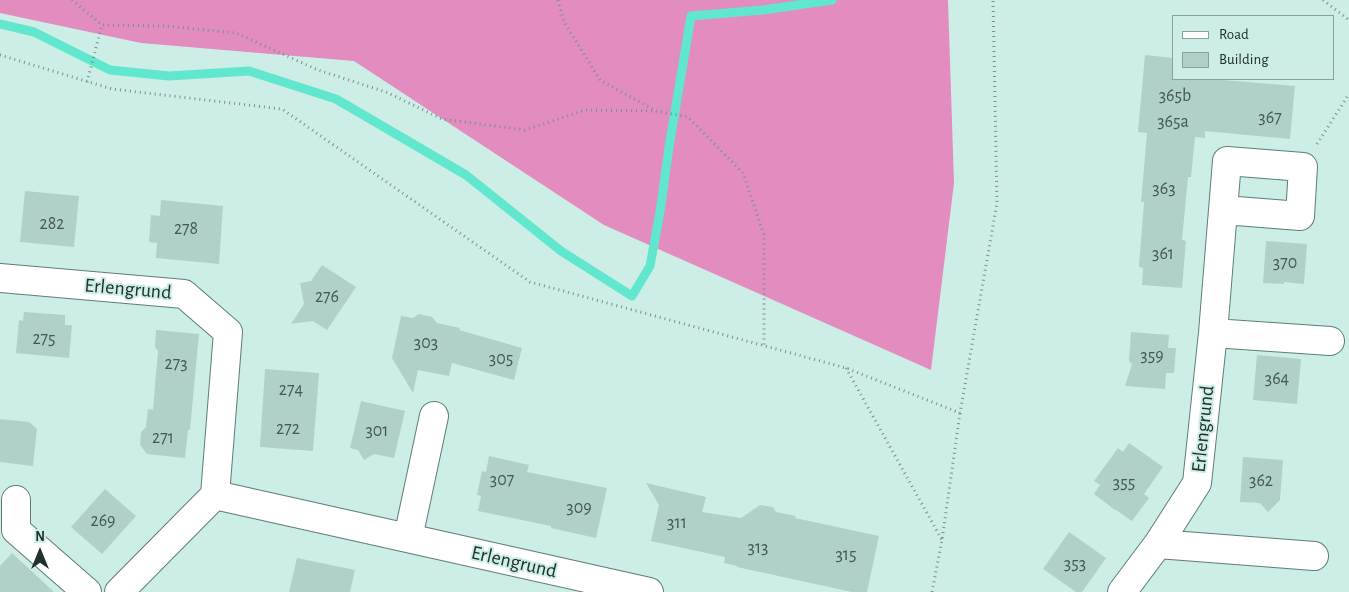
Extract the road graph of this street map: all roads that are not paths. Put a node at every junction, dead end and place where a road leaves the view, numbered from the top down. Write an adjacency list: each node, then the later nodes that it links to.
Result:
1 (1224, 210): 1 (street, Erlengrund); 3 (street, Erlengrund)
2 (0, 278): 6 (street, Erlengrund)
3 (1213, 333): 4 (street); 9 (street, Erlengrund)
4 (1330, 341)
5 (434, 416): 8 (street)
6 (215, 495): 8 (street, Erlengrund); 12 (street)
7 (16, 500): 11 (street)
8 (408, 538): 13 (street, Erlengrund)
9 (1158, 544): 10 (street); 14 (street, Erlengrund)
10 (1314, 556)
11 (87, 592)
12 (118, 592)
13 (649, 592)
14 (1122, 592)

